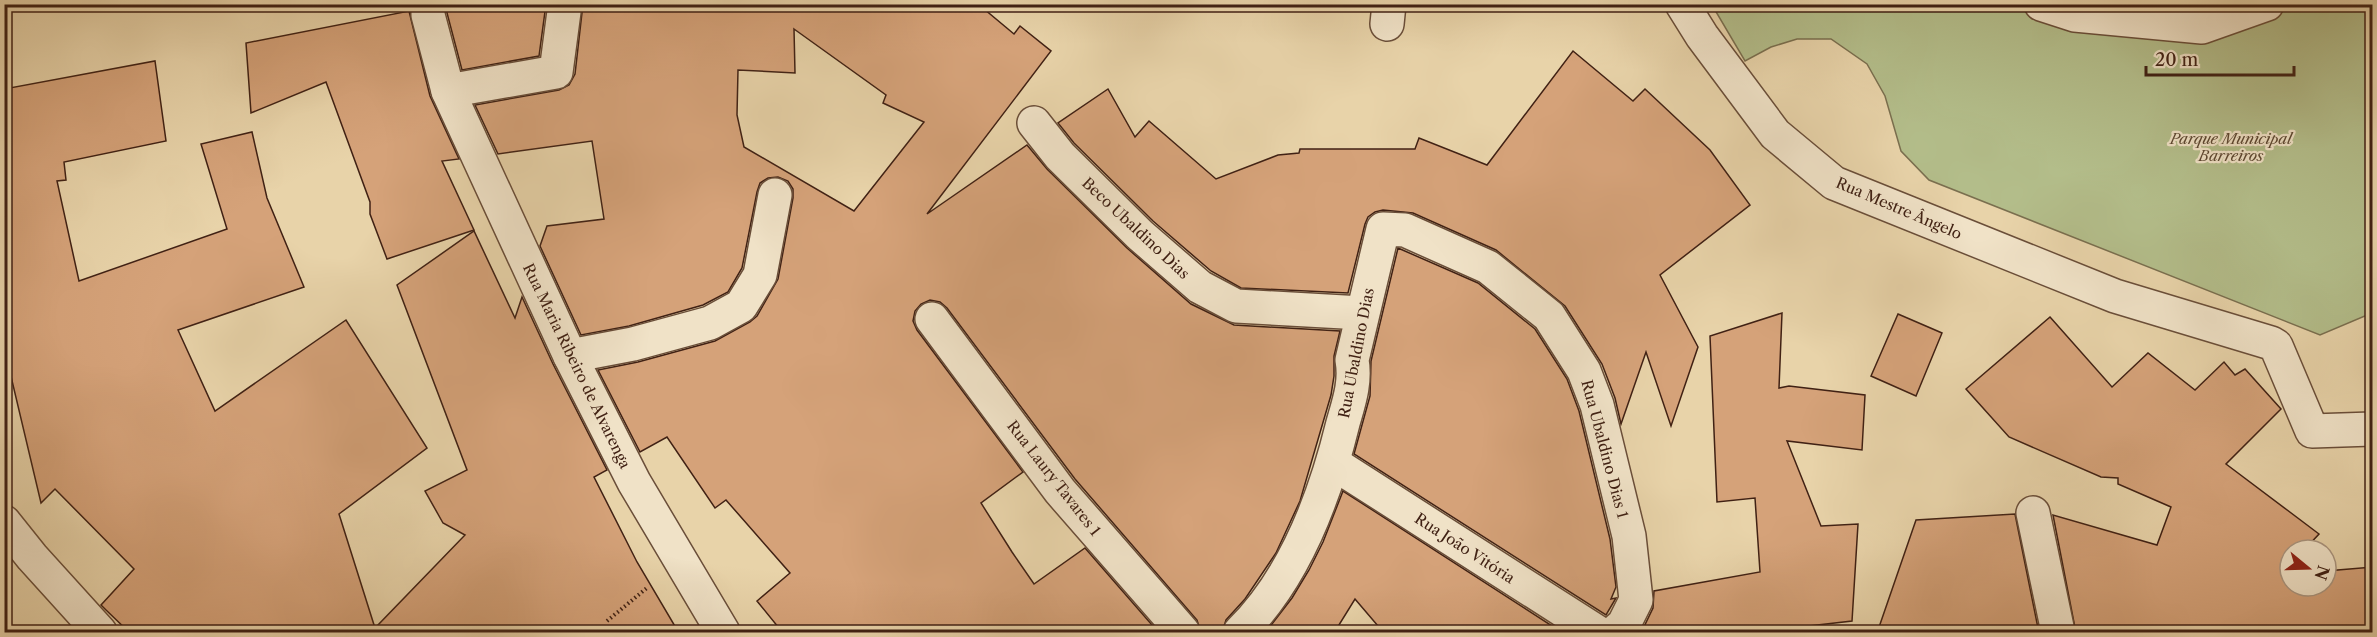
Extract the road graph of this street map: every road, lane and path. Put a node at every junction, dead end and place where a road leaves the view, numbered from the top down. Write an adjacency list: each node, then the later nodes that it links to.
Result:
1 (428, 4): 6 (street, Rua Maria Ribeiro de Alvarenga)
2 (565, 4): 6 (street)
3 (1682, 4): 13 (street, Rua Mestre Ângelo)
4 (2041, 4): 5 (street)
5 (2267, 4)
6 (448, 91): 12 (street, Rua Maria Ribeiro de Alvarenga)
7 (1034, 123): 10 (street, Beco Ubaldino Dias)
8 (775, 195): 12 (street)
9 (1383, 229): 10 (street, Rua Ubaldino Dias); 24 (street, Rua Ubaldino Dias 1)
10 (1362, 313): 14 (street, Rua Ubaldino Dias)
11 (932, 319): 21 (street, Rua Laury Tavares 1)
12 (570, 356): 17 (street, Rua Maria Ribeiro de Alvarenga)
13 (2373, 429)
14 (1333, 463): 22 (street, Rua Ubaldino Dias); 23 (street, Rua João Vitória)
15 (2033, 513): 25 (street)
16 (4, 522): 19 (street)
17 (681, 560): 18 (path); 20 (street, Rua Maria Ribeiro de Alvarenga)
18 (607, 621)
19 (100, 633)
20 (723, 633)
21 (1183, 633)
22 (1240, 633)
23 (1597, 633)
24 (1615, 633)
25 (2058, 633)

